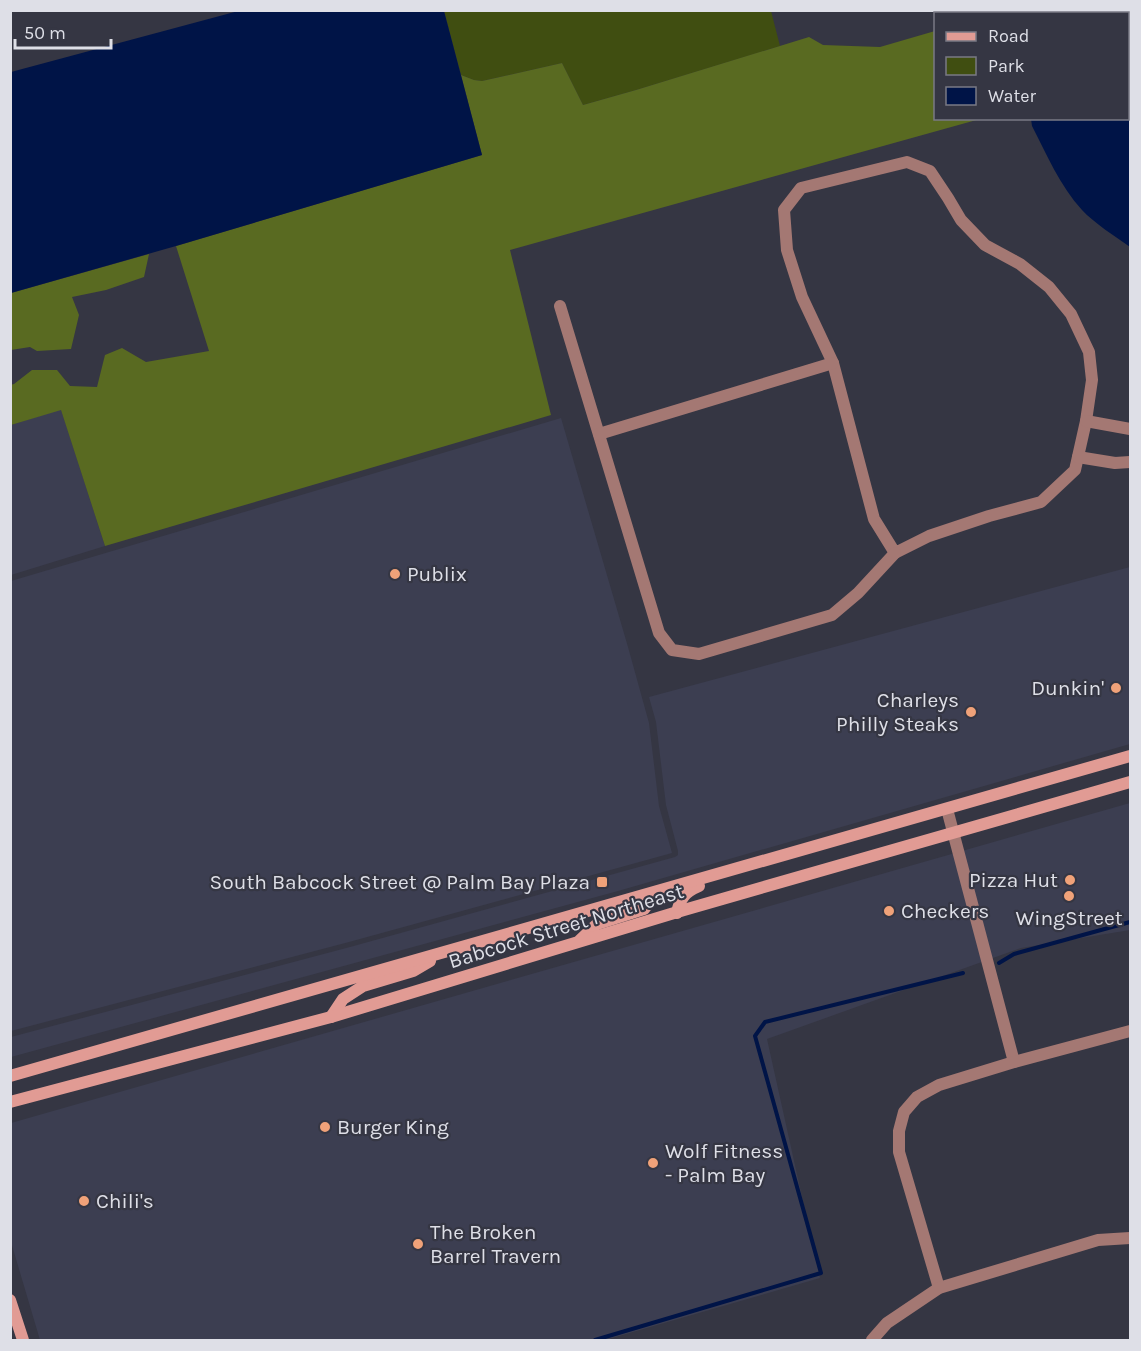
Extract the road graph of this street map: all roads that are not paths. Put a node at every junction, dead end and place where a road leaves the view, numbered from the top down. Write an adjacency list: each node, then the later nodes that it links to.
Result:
1 (561, 306): 5 (street)
2 (833, 363): 3 (street); 5 (street); 8 (street)
3 (1086, 421): 4 (street); 6 (street)
4 (1131, 429)
5 (599, 434): 8 (street)
6 (1078, 457): 7 (street); 8 (street)
7 (1131, 462)
8 (895, 553)
9 (1131, 756): 11 (main road, Babcock Street Northeast)
10 (1131, 783): 12 (main road, Babcock Street Northeast)
11 (947, 809): 12 (street); 13 (main road, Babcock Street Northeast)
12 (954, 834): 15 (main road, Babcock Street Northeast); 20 (street)
13 (730, 871): 14 (main road, Babcock Street Northeast); 15 (main road)
14 (657, 892): 16 (main road); 17 (main road, Babcock Street Northeast)
15 (676, 913): 16 (main road, Babcock Street Northeast)
16 (578, 943): 18 (main road, Babcock Street Northeast)
17 (444, 952): 18 (main road); 21 (main road, Babcock Street Northeast)
18 (331, 1017): 22 (main road, Babcock Street Northeast)
19 (1131, 1031): 20 (street)
20 (1014, 1062): 24 (street)
21 (10, 1076)
22 (10, 1102)
23 (1131, 1238): 24 (street)
24 (939, 1288): 27 (street)
25 (10, 1300): 26 (main road)
26 (22, 1341)
27 (872, 1341)

